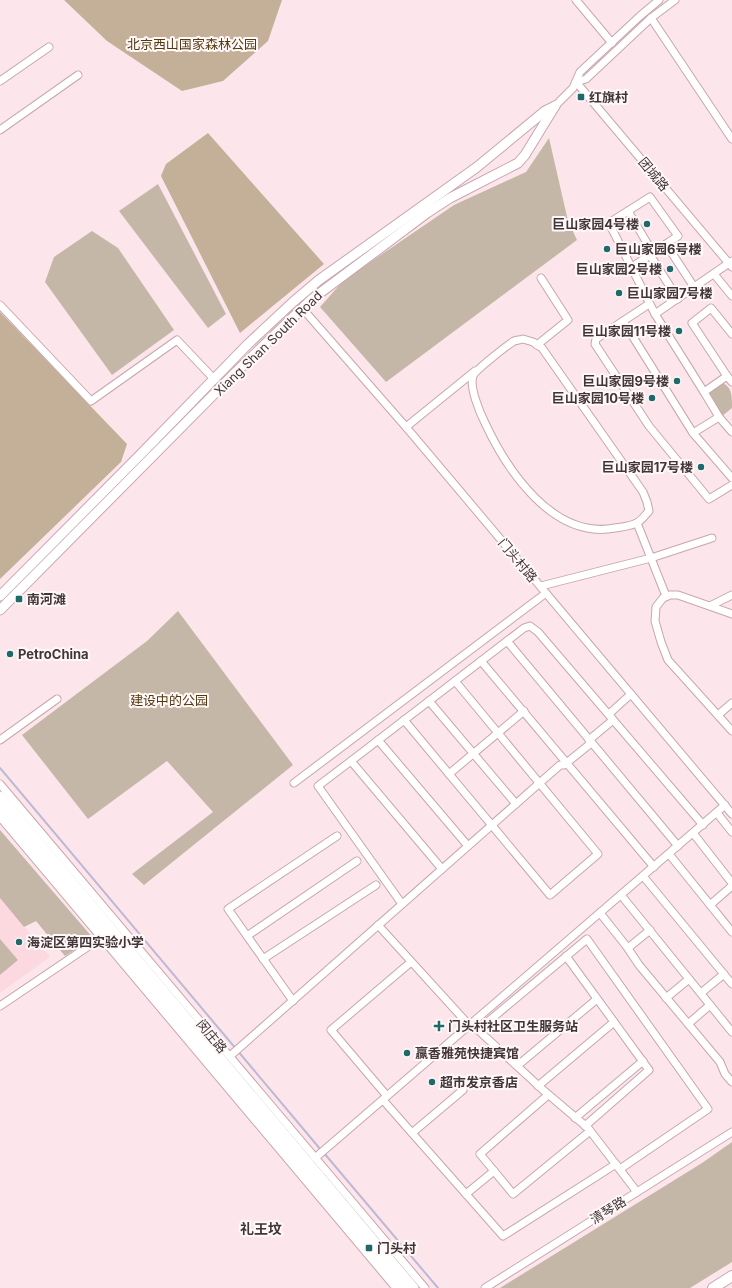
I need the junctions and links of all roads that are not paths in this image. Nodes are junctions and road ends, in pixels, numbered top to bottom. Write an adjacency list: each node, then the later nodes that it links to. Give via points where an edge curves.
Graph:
1 (576, 0): 5 (street)
2 (660, 0): 5 (street, Xiang Shan South Road)
3 (675, 0): 4 (street, Xiang Shan South Road)
4 (652, 18): 9 (street, Xiang Shan South Road, via 586,79); 12 (street)
5 (612, 43): 9 (street, Xiang Shan South Road, via 580,72)
6 (49, 47): 8 (street)
7 (78, 74): 11 (street)
8 (0, 81)
9 (576, 82): 10 (street, Xiang Shan South Road); 16 (street, 团城路)
10 (555, 106): 25 (main road, Xiang Shan South Road, via 518,163 450,198 427,213); 32 (main road, Xiang Shan South Road, via 545,110 451,187 319,280 264,329)
11 (0, 130)
12 (732, 139)
13 (628, 211): 14 (street, via 650,197 678,236); 15 (street); 17 (street, via 609,223)
14 (666, 244): 15 (street); 20 (street)
15 (651, 254): 17 (street); 22 (street)
16 (731, 263): 18 (street)
17 (632, 267): 23 (street)
18 (714, 274): 20 (street); 21 (street)
19 (541, 278): 29 (street, via 568,320)
20 (694, 287): 22 (street)
21 (732, 296)
22 (678, 299): 26 (street)
23 (649, 304): 26 (street); 27 (street)
24 (0, 305): 32 (street, via 91,401 177,340)
25 (302, 308): 36 (street, 门头村路); 50 (main road, Xiang Shan South Road, via 237,370)
26 (655, 314): 34 (street)
27 (623, 321): 38 (street); 40 (street, via 596,339 595,344 629,398 709,499)
28 (732, 334): 31 (street, via 711,308 692,323)
29 (537, 345): 30 (street, via 523,339 515,341); 41 (street, via 542,348 643,492 649,511)
30 (479, 369): 36 (street); 41 (street, via 473,376 475,398 488,431 521,484 542,505 561,518 593,529 608,529)
31 (727, 376): 33 (street); 34 (street)
32 (214, 379): 47 (main road, Xiang Shan South Road)
33 (732, 382)
34 (704, 392): 35 (street)
35 (719, 417): 37 (street); 38 (street)
36 (406, 427): 44 (street, 门头村路)
37 (732, 432)
38 (693, 433): 39 (street)
39 (732, 478)
40 (732, 485)
41 (637, 523): 43 (street)
42 (712, 538): 43 (street)
43 (651, 558): 44 (street); 48 (street)
44 (541, 586): 45 (street, 门头村路)
45 (546, 593): 55 (street, 门头村路); 72 (street)
46 (732, 595): 49 (street)
47 (0, 596)
48 (666, 596): 49 (street, via 678,595); 61 (street, via 656,607 654,621 668,660)
49 (710, 606): 51 (street)
50 (0, 610)
51 (732, 614)
52 (507, 641): 53 (street); 60 (street, via 524,628 530,626 535,629); 67 (street)
53 (482, 660): 54 (street); 59 (street)
54 (455, 681): 57 (street); 64 (street)
55 (631, 694): 60 (street); 77 (street, 门头村路)
56 (57, 699): 65 (street)
57 (429, 701): 62 (street); 68 (street)
58 (732, 703): 61 (street)
59 (524, 711): 64 (street); 70 (street)
60 (609, 714): 67 (street, via 612,720); 83 (street)
61 (718, 715): 63 (street)
62 (404, 720): 66 (street); 71 (street)
63 (732, 731)
64 (498, 733): 68 (street); 73 (street)
65 (0, 740)
66 (378, 740): 69 (street); 87 (street)
67 (589, 740): 70 (street, via 590,744); 88 (street)
68 (474, 754): 71 (street); 76 (street)
69 (351, 761): 92 (street); 98 (street, via 318,786)
70 (567, 763): 73 (street, via 560,765); 91 (street)
71 (449, 774): 82 (street)
72 (294, 783)
73 (539, 783): 76 (street); 82 (street, via 598,854 550,895)
74 (0, 784): 124 (street, 闵庄路)
75 (0, 796): 144 (main road, 闵庄路)
76 (516, 804): 82 (street)
77 (725, 805): 79 (street); 80 (street, 门头村路)
78 (0, 807): 104 (main road, 闵庄路)
79 (717, 813): 83 (street); 84 (street)
80 (732, 814)
81 (0, 817): 104 (street, 闵庄路)
82 (492, 825): 87 (street)
83 (703, 825): 85 (street)
84 (732, 832)
85 (693, 833): 88 (street); 94 (street)
86 (337, 836): 105 (street, via 228,909)
87 (468, 846): 92 (street)
88 (678, 846): 89 (street)
89 (669, 854): 91 (street); 99 (street)
90 (357, 861): 105 (street)
91 (654, 867): 93 (street)
92 (442, 869): 98 (street)
93 (643, 876): 97 (street); 110 (street)
94 (732, 883)
95 (376, 885): 108 (street)
96 (732, 886): 99 (street)
97 (621, 894): 100 (street); 102 (street)
98 (402, 904): 101 (street)
99 (710, 904): 103 (street)
100 (600, 913): 106 (street); 121 (street)
101 (378, 925): 109 (street); 116 (street)
102 (650, 930): 106 (street); 111 (street)
103 (732, 932)
104 (104, 936): 118 (street); 142 (street, 闵庄路); 143 (main road, 闵庄路)
105 (247, 936): 108 (street)
106 (628, 948): 115 (street)
107 (566, 956): 114 (street); 122 (street); 137 (street, via 587,939 708,1109)
108 (263, 959): 116 (street)
109 (411, 962): 121 (street); 131 (street, via 331,1030)
110 (724, 974): 112 (street); 113 (street)
111 (689, 979): 113 (street); 115 (street)
112 (732, 984)
113 (701, 993): 117 (street)
114 (597, 998): 119 (street); 126 (street)
115 (666, 998): 120 (street)
116 (293, 1001): 124 (street)
117 (710, 1005): 120 (street); 123 (street)
118 (0, 1006)
119 (614, 1022): 125 (street); 128 (street)
120 (688, 1024): 127 (street, via 720,1062)
121 (469, 1025): 122 (street); 131 (street)
122 (478, 1030): 126 (street)
123 (732, 1032)
124 (230, 1056): 136 (street, 闵庄路)
125 (643, 1061): 132 (street); 133 (street, via 649,1070)
126 (517, 1066): 128 (street)
127 (732, 1082)
128 (538, 1086): 130 (street)
129 (463, 1090): 135 (street)
130 (548, 1095): 132 (street); 138 (street, via 480,1154)
131 (385, 1098): 135 (street); 136 (street)
132 (575, 1118): 133 (street)
133 (588, 1129): 137 (street); 138 (street, via 513,1194)
134 (732, 1132): 139 (street, 清琴路)
135 (412, 1133): 140 (street)
136 (315, 1158): 145 (street, 闵庄路)
137 (618, 1166): 139 (street); 140 (street, via 503,1236)
138 (494, 1171): 140 (street)
139 (637, 1192): 146 (street, 清琴路)
140 (466, 1194)
141 (732, 1276): 147 (highway)
142 (396, 1288)
143 (405, 1288)
144 (414, 1288)
145 (425, 1288)
146 (485, 1288)
147 (713, 1288)

